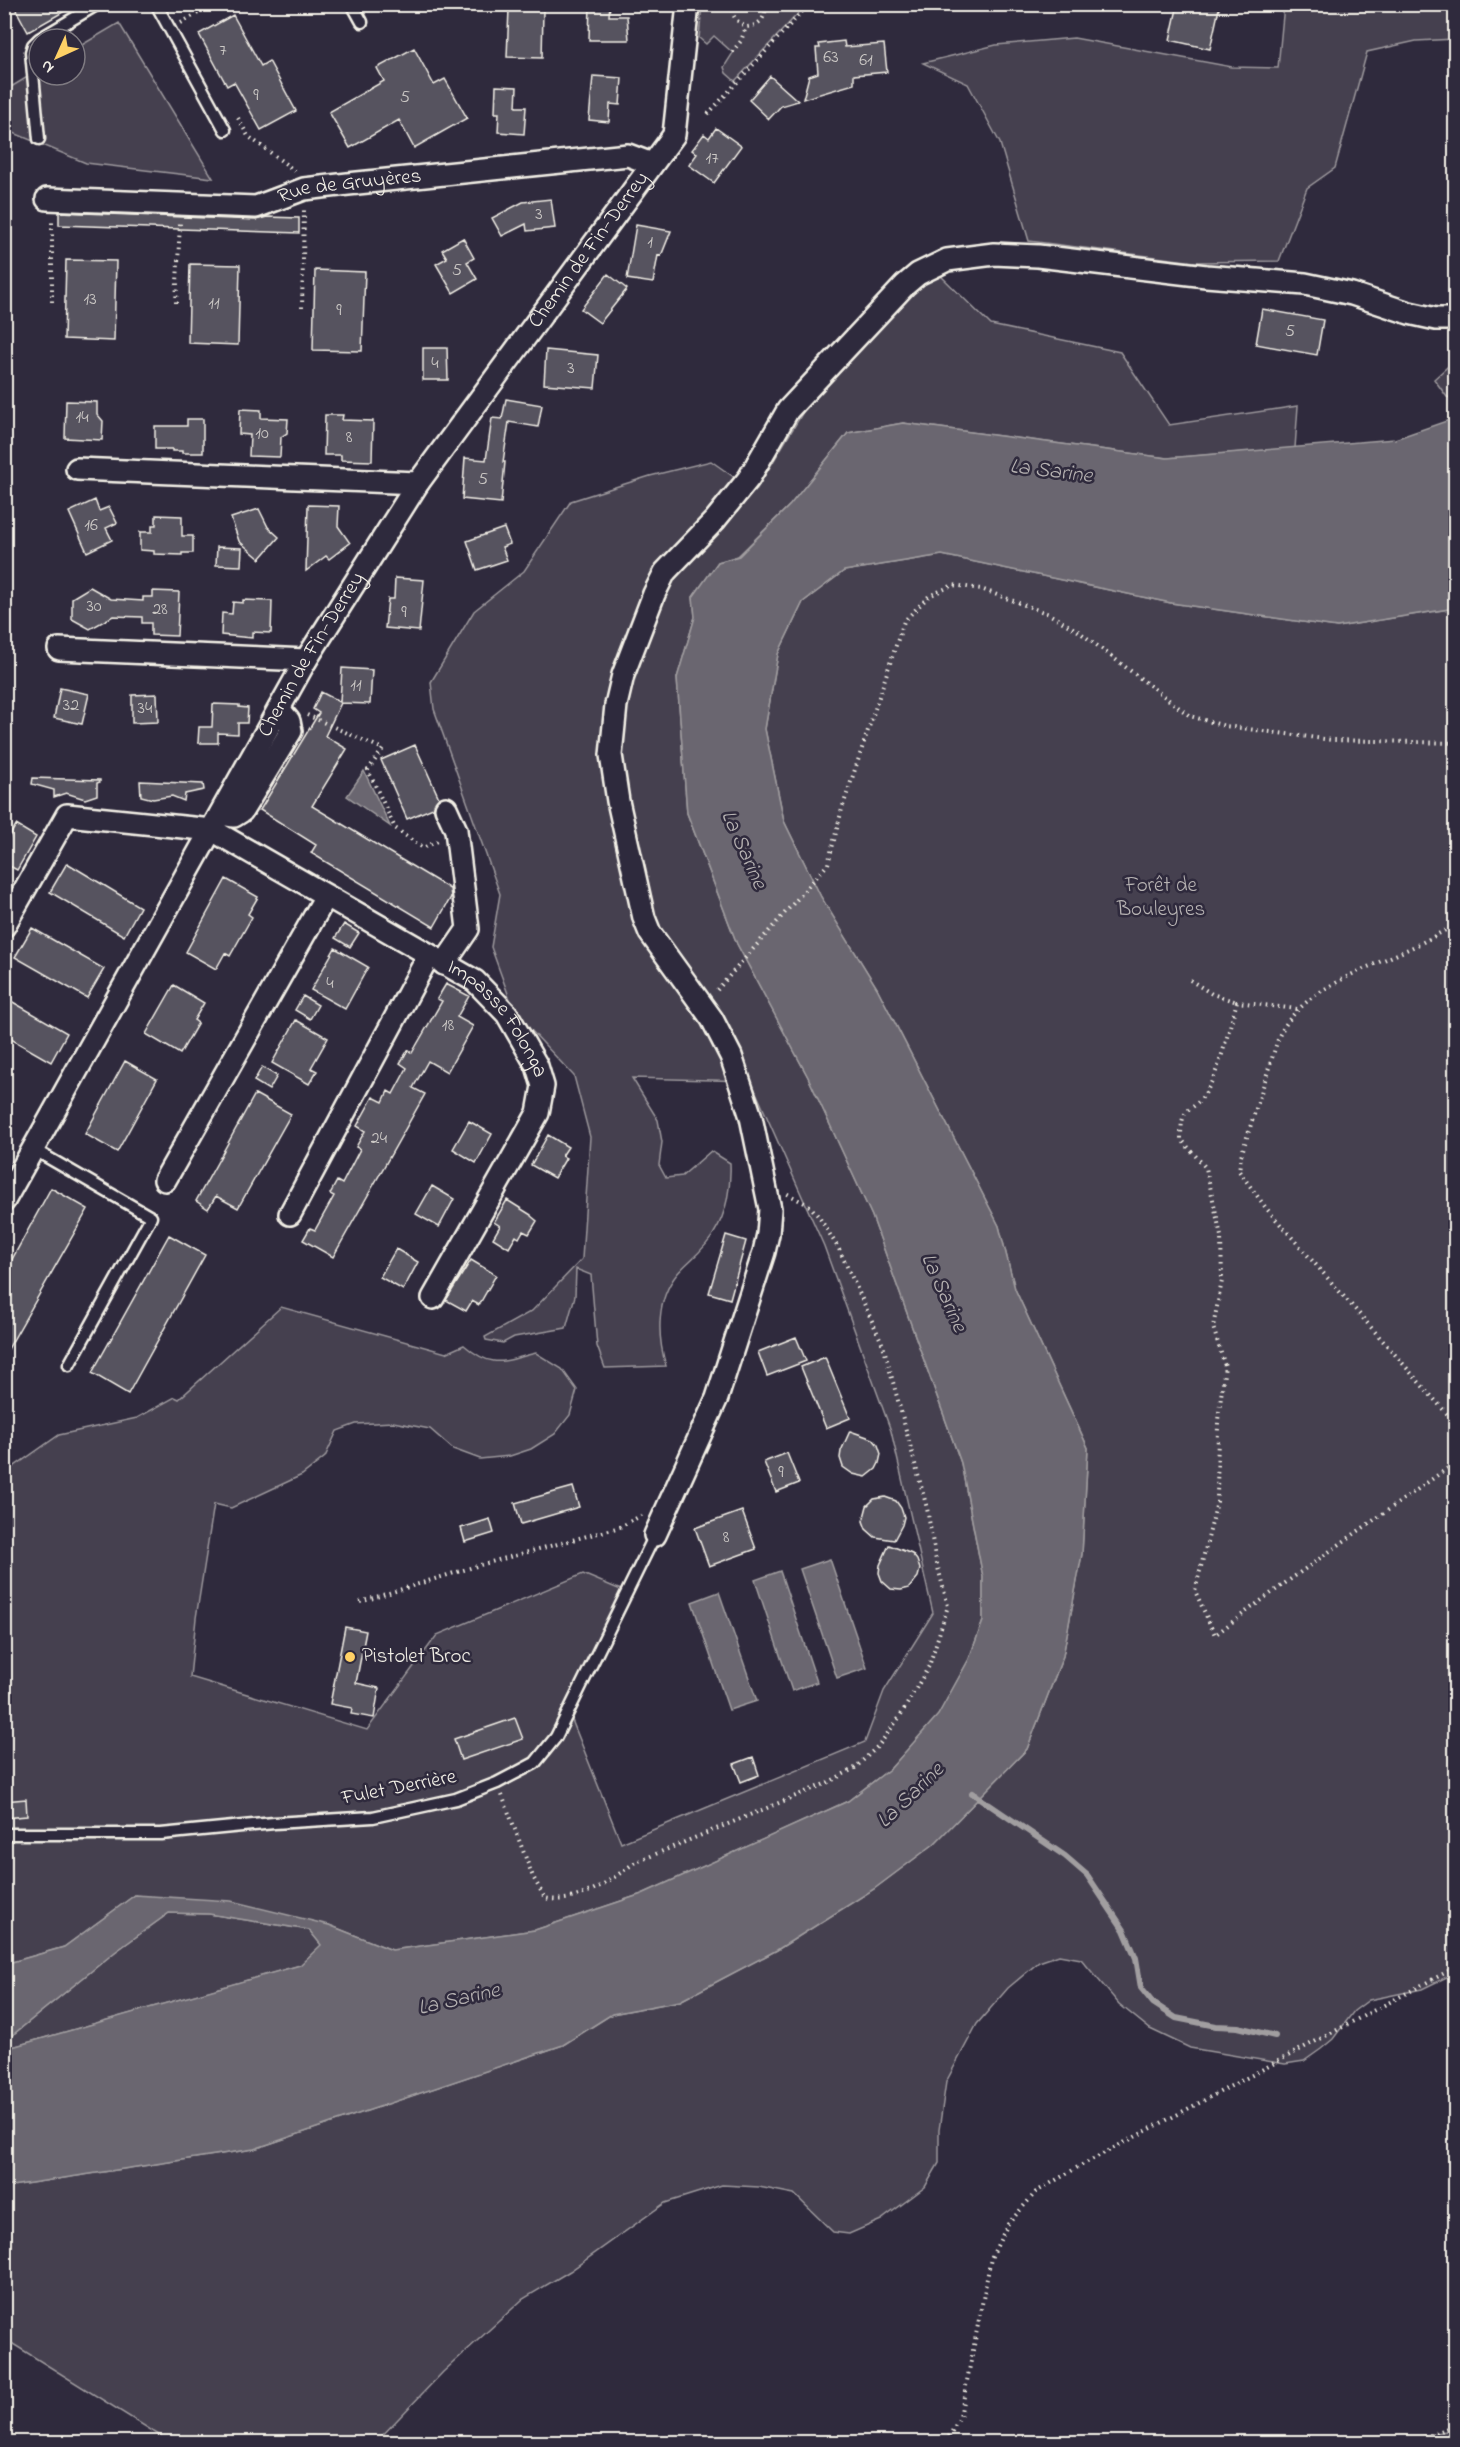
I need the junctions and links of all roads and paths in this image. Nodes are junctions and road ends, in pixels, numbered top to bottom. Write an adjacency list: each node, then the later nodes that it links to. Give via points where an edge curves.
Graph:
1 (98, 4): 12 (lane)
2 (156, 4): 14 (lane)
3 (214, 4): 14 (path)
4 (352, 4): 11 (lane)
5 (688, 4): 21 (street, Chemin de Fin-Derrey, via 674,135)
6 (733, 4): 13 (path, via 735,19)
7 (765, 4): 10 (path)
8 (782, 4): 10 (path)
9 (809, 4): 17 (path)
10 (766, 10): 13 (path, via 756,25)
11 (362, 22)
12 (59, 27)
13 (746, 27): 15 (path)
14 (170, 30): 18 (lane)
15 (732, 52)
16 (34, 87): 20 (lane)
17 (708, 114)
18 (219, 119): 19 (lane); 22 (path, via 234,111 248,136)
19 (225, 130)
20 (39, 139)
21 (652, 164): 22 (street, Rue de Gruyères, via 628,155); 30 (street, Chemin de Fin-Derrey)
22 (300, 181): 24 (street, Rue de Gruyères, via 256,207); 27 (path)
23 (50, 200): 24 (street, Rue de Gruyères); 25 (path)
24 (181, 204): 26 (path)
25 (52, 302)
26 (176, 303)
27 (302, 308)
28 (1455, 320): 48 (street, via 1409,313 1305,284 1038,256 966,256 932,266 904,285 788,410 749,478 658,584 623,675 611,755 644,918 659,948 712,1019 731,1056 751,1117)
29 (77, 469): 30 (street)
30 (418, 483): 32 (street, Chemin de Fin-Derrey)
31 (59, 649): 32 (street)
32 (306, 660): 36 (street, Chemin de Fin-Derrey)
33 (300, 712): 37 (path, via 383,749 369,770 395,828 423,848)
34 (1455, 743): 42 (path, via 1332,740 1225,726 1190,716 1078,631 1049,614 981,589 952,585 929,596 904,621 842,809 828,864)
35 (446, 807): 37 (street)
36 (217, 822): 38 (street, Impasse Folonga); 40 (street, via 67,815); 46 (street, Chemin de Fin-Derrey)
37 (456, 832): 41 (street, via 468,929)
38 (326, 896): 41 (street, Impasse Folonga); 47 (street)
39 (1455, 924): 45 (path, via 1346,978)
40 (4, 926)
41 (437, 959): 50 (street); 51 (street, Impasse Folonga, via 475,981 507,1014 537,1066 543,1086 538,1113)
42 (733, 969)
43 (1190, 980): 44 (path, via 1212,994)
44 (1237, 1002): 45 (path); 54 (path, via 1206,1092 1184,1112 1181,1126 1181,1139 1206,1168 1221,1236 1222,1281 1213,1327 1225,1365 1218,1420 1217,1502 1195,1592 1215,1635)
45 (1297, 1009): 53 (path, via 1279,1036 1239,1171 1266,1208)
46 (33, 1149): 49 (street, Chemin de Fin-Derrey); 52 (lane, via 151,1217)
47 (165, 1180)
48 (768, 1190): 55 (street, via 768,1234 741,1327 717,1398); 58 (path, via 790,1194 810,1206 819,1217 844,1258 883,1344 927,1508 948,1606 929,1666 900,1718 855,1768 634,1863 611,1880 576,1896 556,1901 544,1898 532,1878)
49 (4, 1201)
50 (290, 1214)
51 (433, 1298)
52 (69, 1365)
53 (1455, 1424)
54 (1455, 1462)
55 (672, 1499): 56 (street); 57 (path, via 620,1527)
56 (655, 1534): 58 (lane, Fulet Derrière, via 556,1737 535,1763)
57 (360, 1602)
58 (497, 1783): 59 (lane, Fulet Derrière, via 456,1799 373,1817 161,1834)
59 (4, 1834)
60 (1455, 1967): 62 (path, via 1036,2192 1008,2223 992,2258 960,2417)
61 (1455, 2425): 63 (path)
62 (946, 2442)
63 (1413, 2442)

